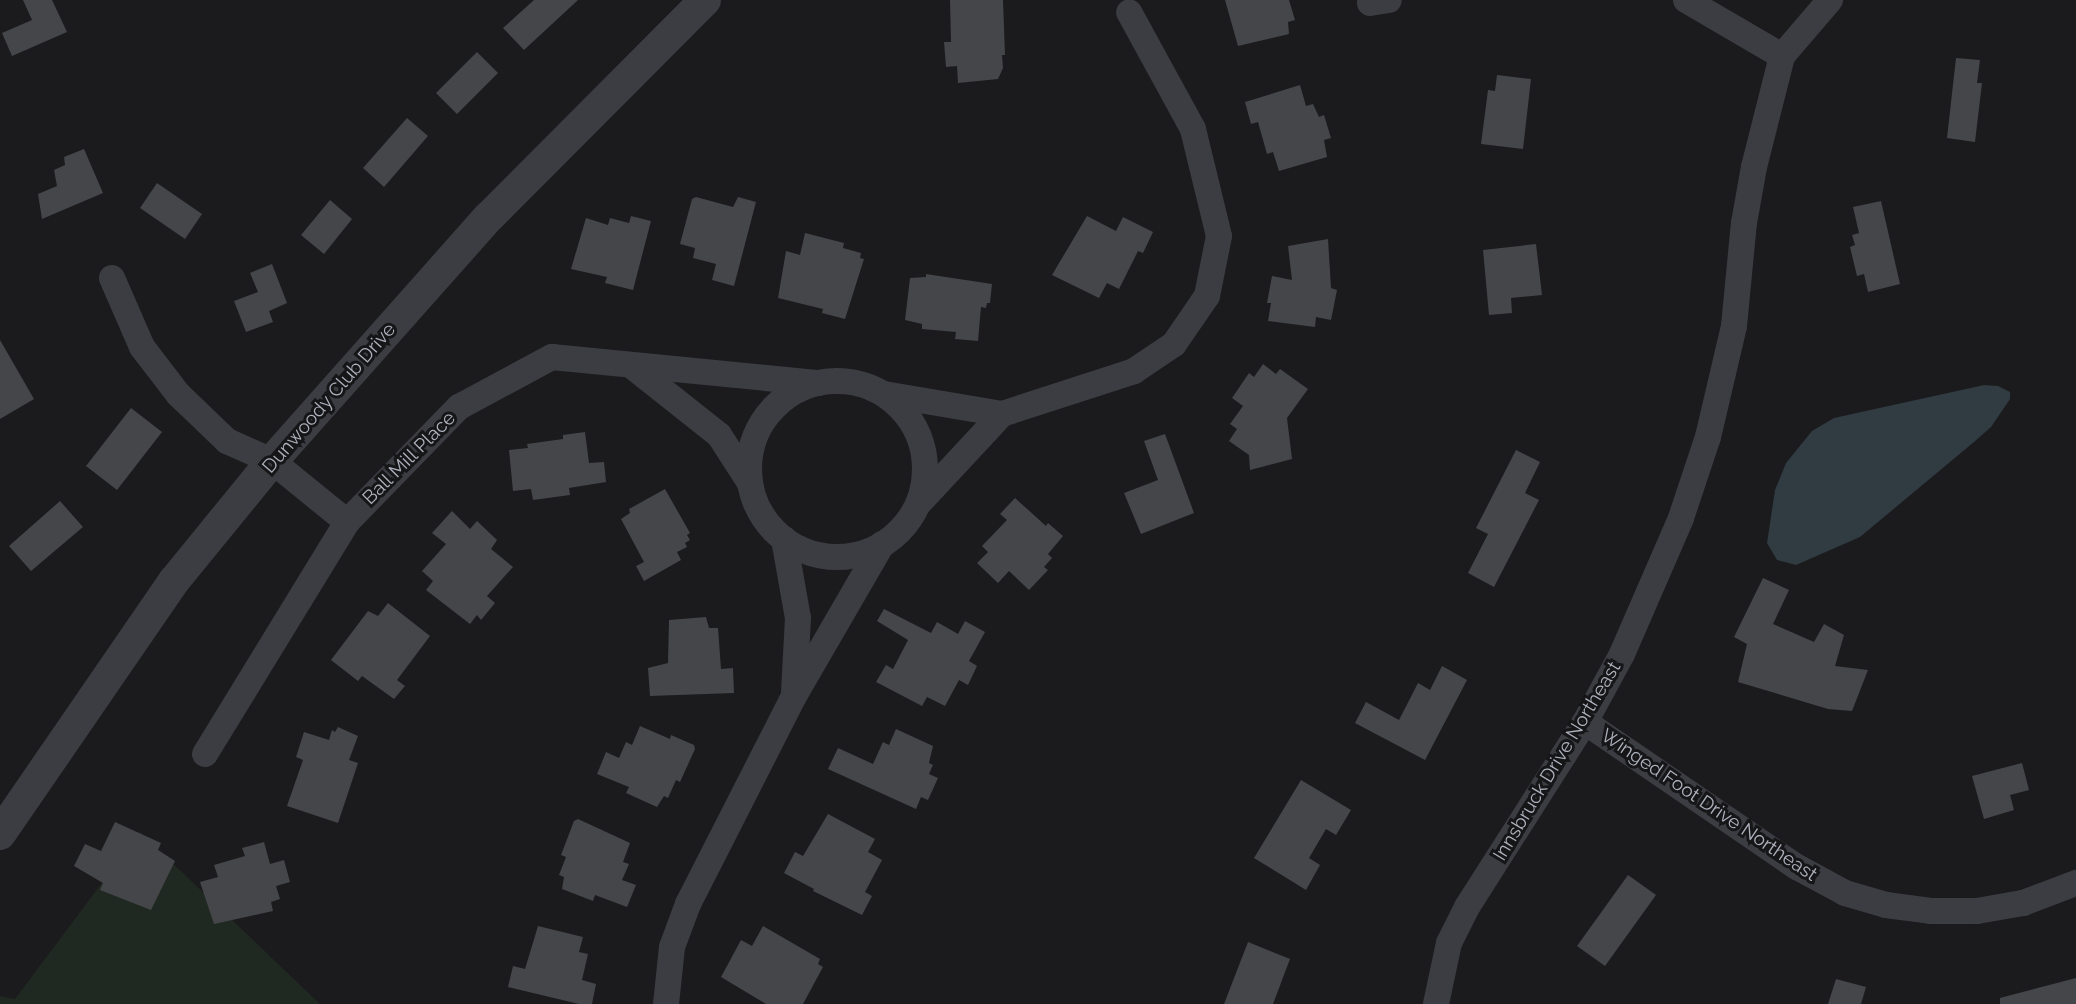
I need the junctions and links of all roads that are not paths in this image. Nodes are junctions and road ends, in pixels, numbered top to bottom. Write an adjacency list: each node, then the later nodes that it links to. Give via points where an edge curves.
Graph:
1 (705, 0): 11 (street, Dunwoody Club Drive, via 489,217)
2 (1686, 0): 5 (street)
3 (1830, 0): 5 (street, Innsbruck Drive Northeast)
4 (1129, 12): 10 (street, via 1193,129 1219,236 1207,296 1174,344 1134,371)
5 (1782, 56): 18 (street, Innsbruck Drive Northeast, via 1754,167 1734,326 1708,437 1653,587)
6 (112, 278): 11 (street, Ball Mill Place, via 142,347 178,394 227,441)
7 (632, 366): 8 (street, Ball Mill Place); 12 (street, via 719,435); 14 (street, Ball Mill Place, via 552,357 459,407)
8 (819, 383): 9 (street, via 853,382); 12 (street, via 788,396 764,419 751,450)
9 (884, 394): 10 (street); 13 (street, via 909,418 920,441 925,468)
10 (1002, 414): 13 (street)
11 (272, 461): 14 (street, Ball Mill Place); 20 (street, Dunwoody Club Drive, via 174,581)
12 (750, 483): 15 (street, via 762,514)
13 (920, 502): 16 (street)
14 (347, 522): 19 (street, Ball Mill Place)
15 (784, 539): 16 (street, via 813,554 830,556 848,556); 17 (street, via 798,618)
16 (882, 544): 17 (street)
17 (793, 696): 22 (street, via 688,904 672,947)
18 (1585, 722): 21 (street, Winged Foot Drive Northeast, via 1797,867 1845,892 1909,908 1977,911 2022,903); 23 (street, Innsbruck Drive Northeast, via 1467,907 1449,943)
19 (205, 754)
20 (0, 834)
21 (2076, 883)
22 (666, 1004)
23 (1436, 1004)

